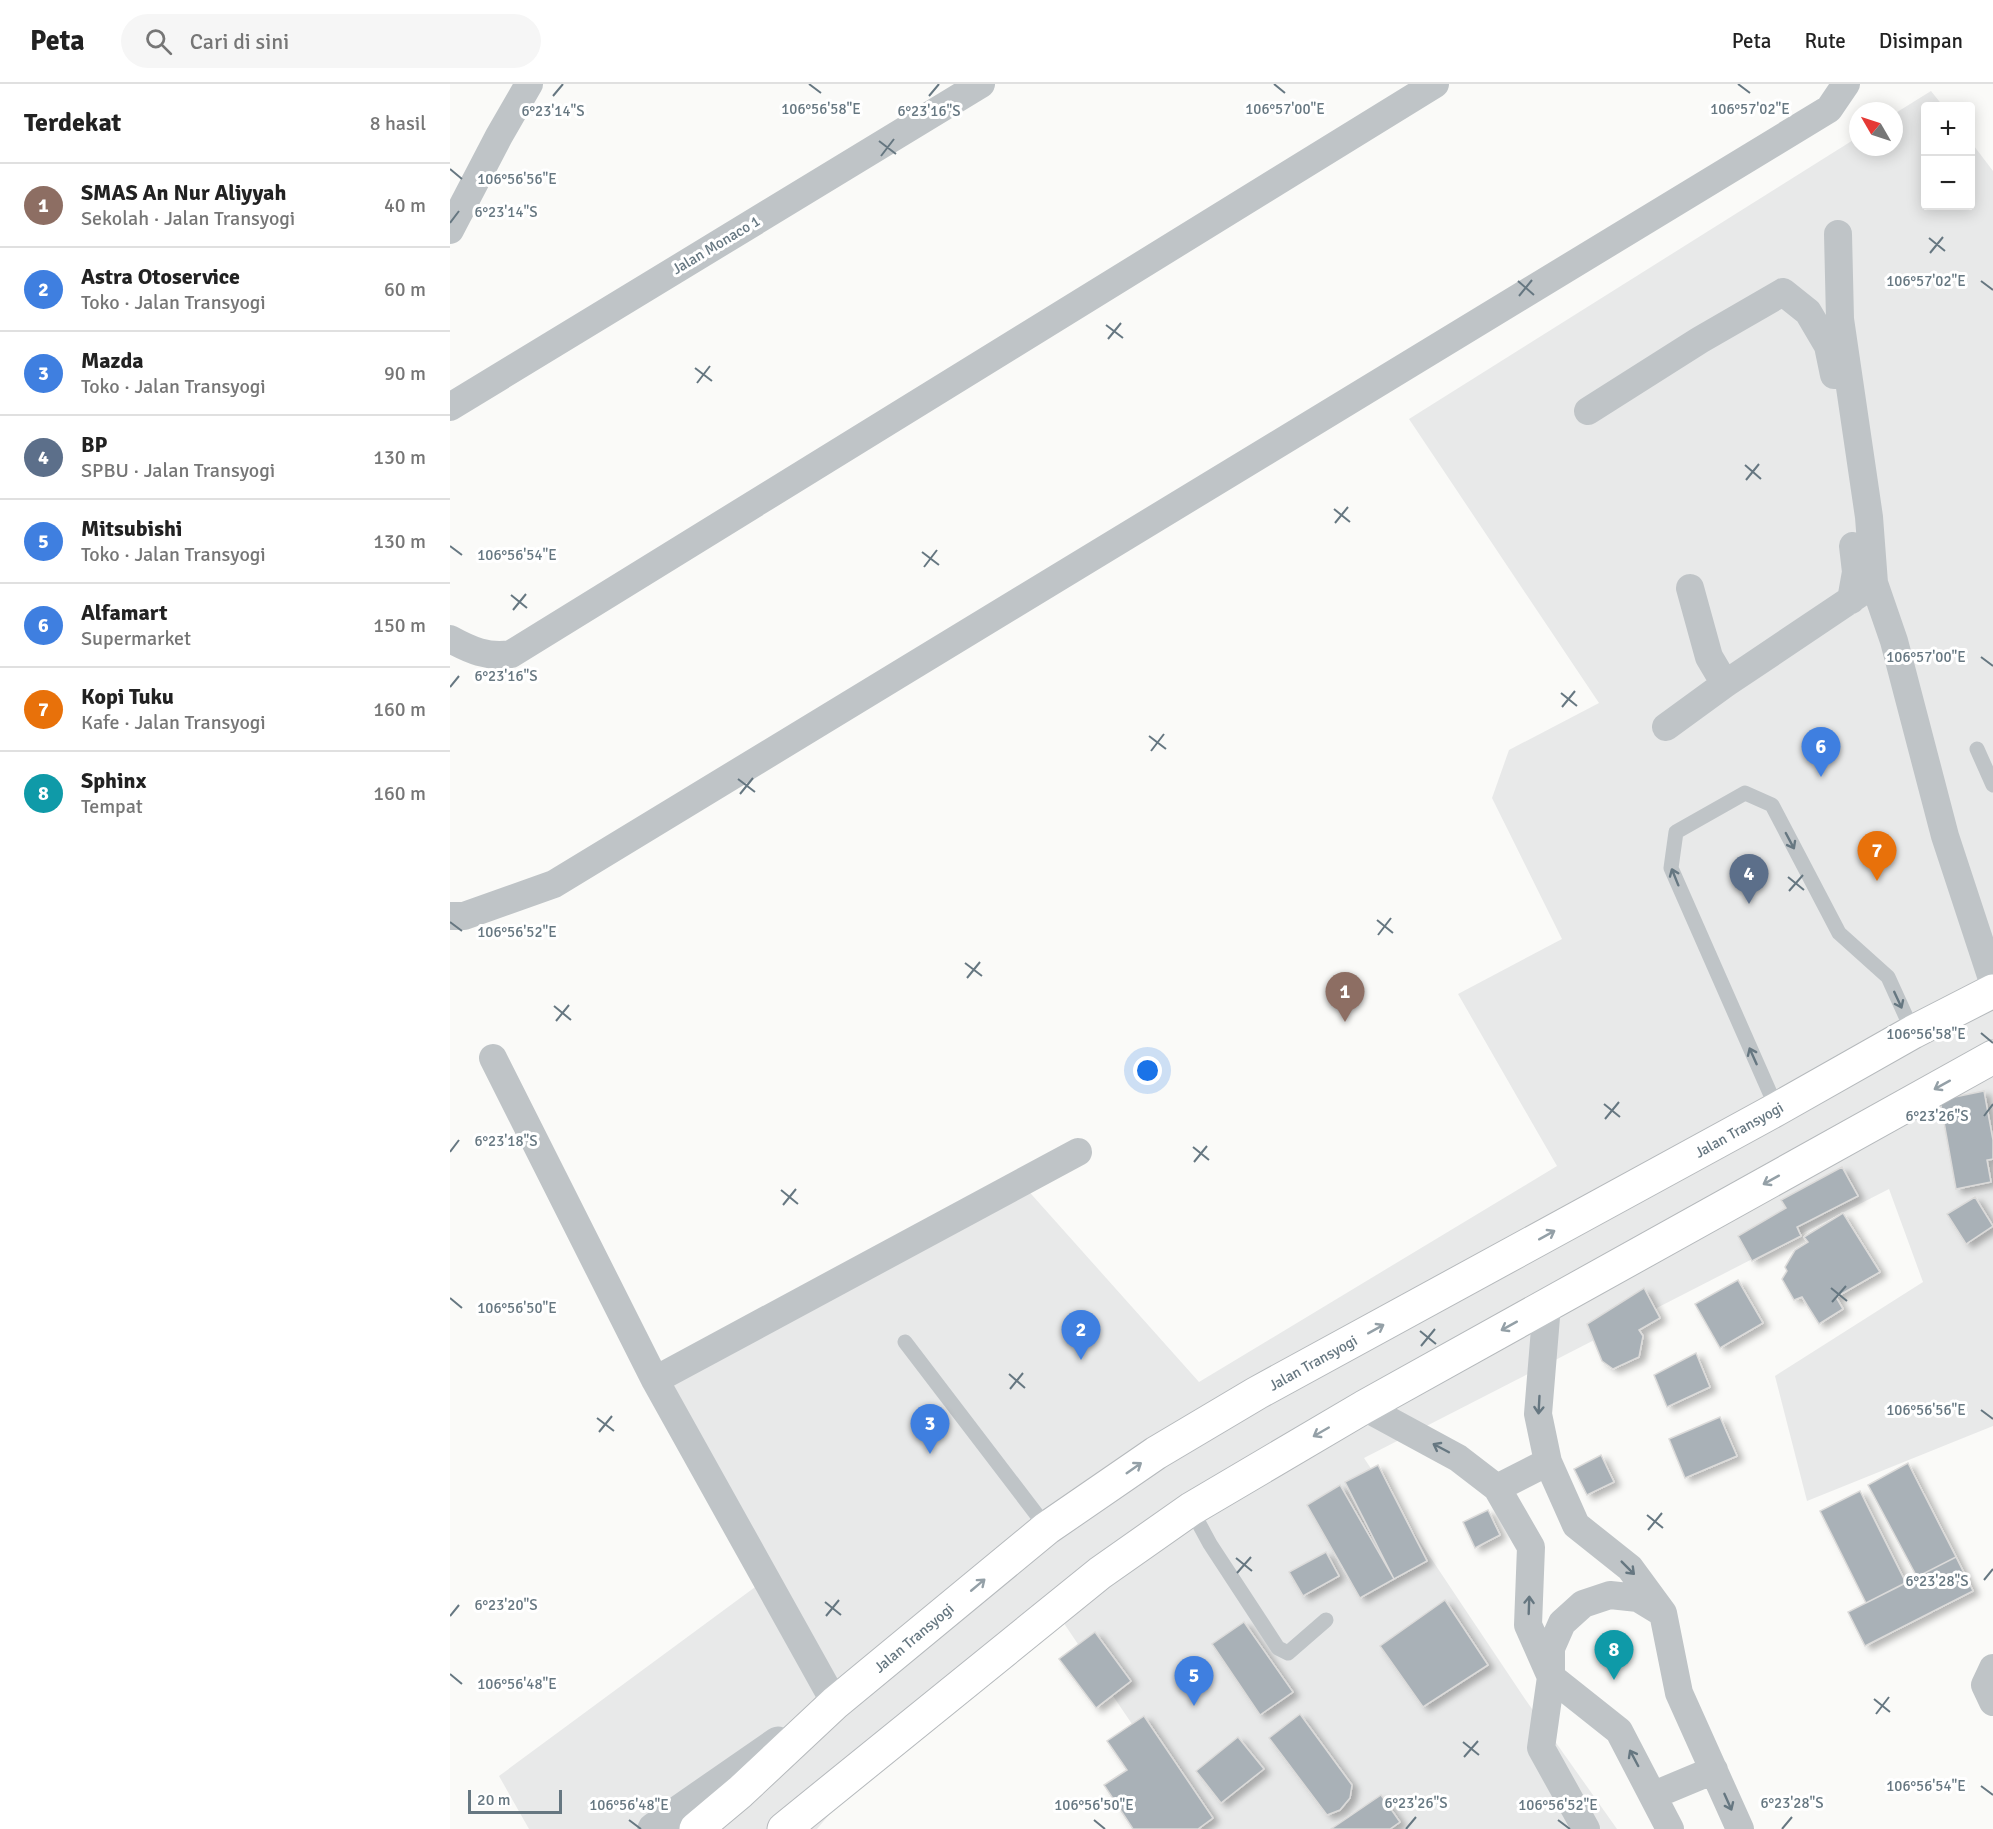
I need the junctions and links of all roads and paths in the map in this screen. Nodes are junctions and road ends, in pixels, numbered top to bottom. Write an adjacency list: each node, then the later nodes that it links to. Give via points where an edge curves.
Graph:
1 (529, 84): 5 (street)
2 (981, 84): 7 (street, Jalan Monaco 1)
3 (1435, 84): 12 (street, via 519,650 493,656)
4 (1846, 84): 17 (street, via 1829,110 555,884 464,916)
5 (450, 230)
6 (1838, 234): 9 (street, via 1840,319 1869,517)
7 (450, 407)
8 (1588, 411): 11 (street, via 1783,292 1808,312 1828,346 1841,413 1856,572)
9 (1874, 583): 11 (street); 18 (street, via 1894,641 1945,836)
10 (1690, 588): 13 (street, via 1709,657)
11 (1851, 600): 13 (street)
12 (450, 639)
13 (1725, 684): 14 (street)
14 (1666, 727)
15 (1977, 749): 16 (lane)
16 (1993, 784)
17 (450, 916)
18 (1993, 982)
19 (1993, 991): 20 (highway, Jalan Transyogi)
20 (1913, 1032): 23 (highway, Jalan Transyogi); 23 (lane, one-way to 20, via 1671,868 1676,832 1745,793 1772,806 1839,933 1888,976)
21 (493, 1058): 27 (street)
22 (1993, 1060): 25 (highway, one-way to 25)
23 (1777, 1109): 32 (highway, Jalan Transyogi, one-way to 23, via 1156,1453 1247,1399)
24 (1078, 1152): 27 (street)
25 (1547, 1305): 28 (highway, one-way to 28); 29 (street, one-way to 29, via 1538,1414)
26 (905, 1342): 32 (lane)
27 (655, 1380): 38 (street)
28 (1364, 1407): 30 (street, one-way to 28, via 1458,1458); 31 (highway, one-way to 31)
29 (1548, 1462): 30 (street); 33 (street, one-way to 33, via 1576,1525 1630,1568)
30 (1497, 1488): 36 (street, one-way to 30, via 1528,1625 1531,1546)
31 (1191, 1509): 34 (lane, via 1278,1648 1288,1653); 43 (highway, via 1100,1573)
32 (1047, 1528): 38 (highway, Jalan Transyogi, one-way to 32)
33 (1663, 1613): 36 (street, via 1638,1598 1611,1595 1583,1604 1563,1623 1551,1648); 39 (street, via 1679,1693)
34 (1326, 1620)
35 (1993, 1668): 37 (street, via 1985,1685)
36 (1551, 1677): 40 (street, one-way to 36, via 1619,1731); 44 (street, via 1541,1748)
37 (1993, 1702)
38 (835, 1703): 41 (street); 42 (highway, Jalan Transyogi)
39 (1714, 1770): 40 (street); 46 (street, one-way to 46)
40 (1654, 1795): 45 (street)
41 (654, 1829)
42 (696, 1829)
43 (784, 1829)
44 (1586, 1829)
45 (1670, 1829)
46 (1740, 1829)

